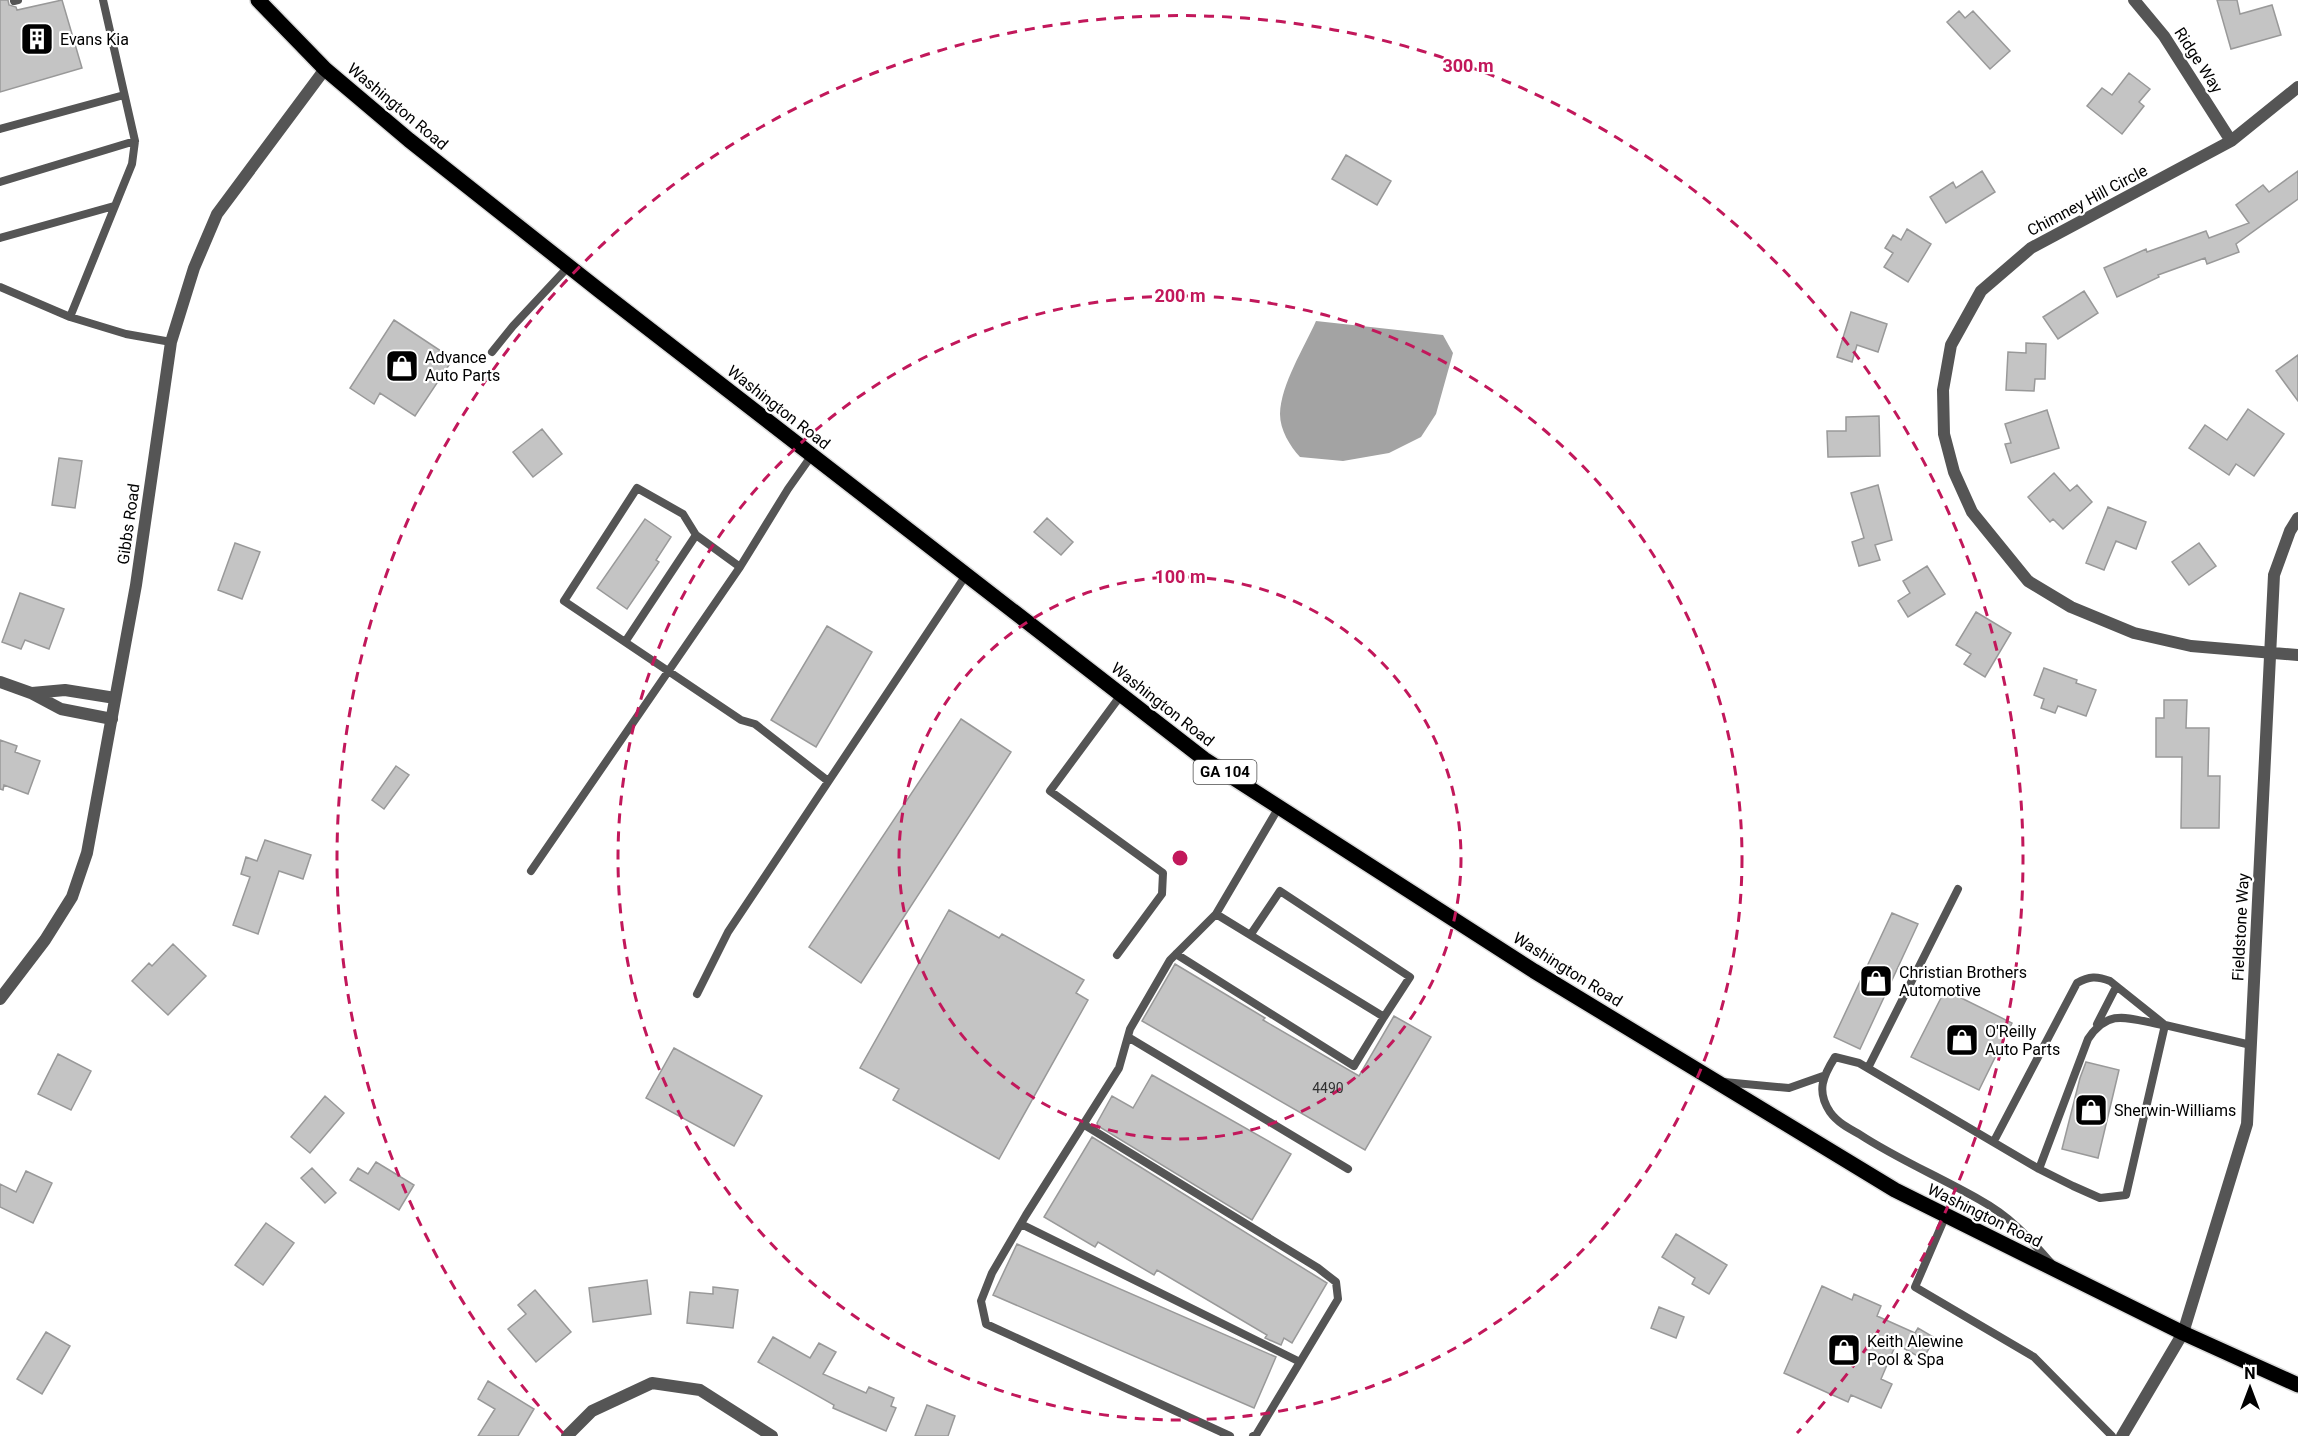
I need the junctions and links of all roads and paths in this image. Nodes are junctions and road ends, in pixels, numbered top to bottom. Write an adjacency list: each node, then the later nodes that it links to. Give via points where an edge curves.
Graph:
1 (103, 0): 6 (lane)
2 (258, 0): 4 (main road, Washington Road / GA 104)
3 (2134, 0): 9 (street, Ridge Way, via 2164,36)
4 (325, 69): 13 (main road, Washington Road / GA 104); 16 (street, Gibbs Road, via 217,214 194,268)
5 (2298, 87): 9 (street, Chimney Hill Circle)
6 (124, 94): 7 (lane); 8 (lane)
7 (0, 129)
8 (135, 141): 10 (lane); 11 (lane, via 132,164)
9 (2231, 141): 24 (street, Chimney Hill Circle, via 2031,248 1981,291 1951,345 1943,390 1944,434 1954,472 1972,512 2028,581 2071,607 2134,633 2191,646)
10 (0, 182)
11 (114, 206): 12 (lane); 15 (lane)
12 (0, 238)
13 (569, 267): 17 (lane); 18 (main road, Washington Road / GA 104)
14 (0, 287): 15 (lane)
15 (70, 317): 16 (lane, via 126,334)
16 (171, 342): 30 (street, Gibbs Road, via 136,585)
17 (492, 352)
18 (812, 455): 21 (lane); 22 (main road, Washington Road / GA 104)
19 (2298, 518): 24 (street, Fieldstone Way, via 2274,575)
20 (696, 535): 21 (lane); 23 (lane); 23 (lane, via 683,514 637,488 564,601)
21 (741, 567): 26 (lane)
22 (966, 575): 29 (main road, Washington Road / GA 104); 32 (lane)
23 (625, 642): 26 (lane)
24 (2270, 653): 25 (street, Chimney Hill Circle); 47 (street, Fieldstone Way)
25 (2298, 655)
26 (670, 672): 32 (lane, via 741,720 755,724); 34 (lane)
27 (0, 682): 28 (street)
28 (31, 693): 30 (street, via 65,690); 31 (street, via 61,709)
29 (1121, 695): 33 (main road, Washington Road / GA 104, via 1204,759); 39 (lane, via 1050,791 1163,873 1162,894)
30 (115, 698): 31 (street, Gibbs Road)
31 (112, 719): 42 (street, Gibbs Road, via 87,853 72,897)
32 (828, 782): 41 (lane, via 728,932)
33 (1279, 807): 36 (lane); 50 (main road, Washington Road / GA 104)
34 (531, 871)
35 (1958, 889): 48 (lane)
36 (1216, 914): 37 (lane); 38 (lane)
37 (1251, 934): 43 (lane); 43 (lane, via 1280,891 1410,977)
38 (1176, 954): 43 (lane, via 1354,1066); 46 (lane)
39 (1117, 955)
40 (2116, 987): 44 (lane); 45 (lane); 52 (lane, via 2101,978 2088,977 2077,983)
41 (698, 994)
42 (0, 999)
43 (1384, 1017)
44 (2097, 1024): 45 (lane, via 2116,1016); 54 (lane)
45 (2165, 1025): 47 (lane); 54 (lane, via 2126,1196 2100,1198)
46 (1128, 1037): 51 (lane, via 1119,1068); 53 (lane)
47 (2251, 1045): 58 (street, Fieldstone Way, via 2247,1124)
48 (1868, 1068): 49 (lane, via 1835,1058); 52 (lane)
49 (1823, 1076): 50 (lane, via 1789,1088); 57 (lane, via 1825,1099 1837,1121 1982,1201 2022,1229)
50 (1716, 1082): 55 (main road, Washington Road / GA 104, via 1895,1191)
51 (1083, 1124): 56 (lane); 59 (lane, via 1336,1282 1338,1299)
52 (1994, 1141): 54 (lane)
53 (1348, 1169)
54 (2039, 1169)
55 (1946, 1215): 57 (main road, Washington Road / GA 104); 65 (lane, via 1915,1287 2034,1357)
56 (1021, 1224): 59 (lane); 63 (lane, via 992,1273 981,1301 986,1324)
57 (2056, 1270): 58 (main road, Washington Road / GA 104)
58 (2183, 1333): 60 (main road, Washington Road / GA 104); 66 (street, Fieldstone Way)
59 (1300, 1362): 64 (lane)
60 (2298, 1385)
61 (567, 1436): 62 (street, via 592,1411 652,1383 700,1390)
62 (772, 1436)
63 (1230, 1436)
64 (1253, 1436)
65 (2112, 1436)
66 (2122, 1436)

